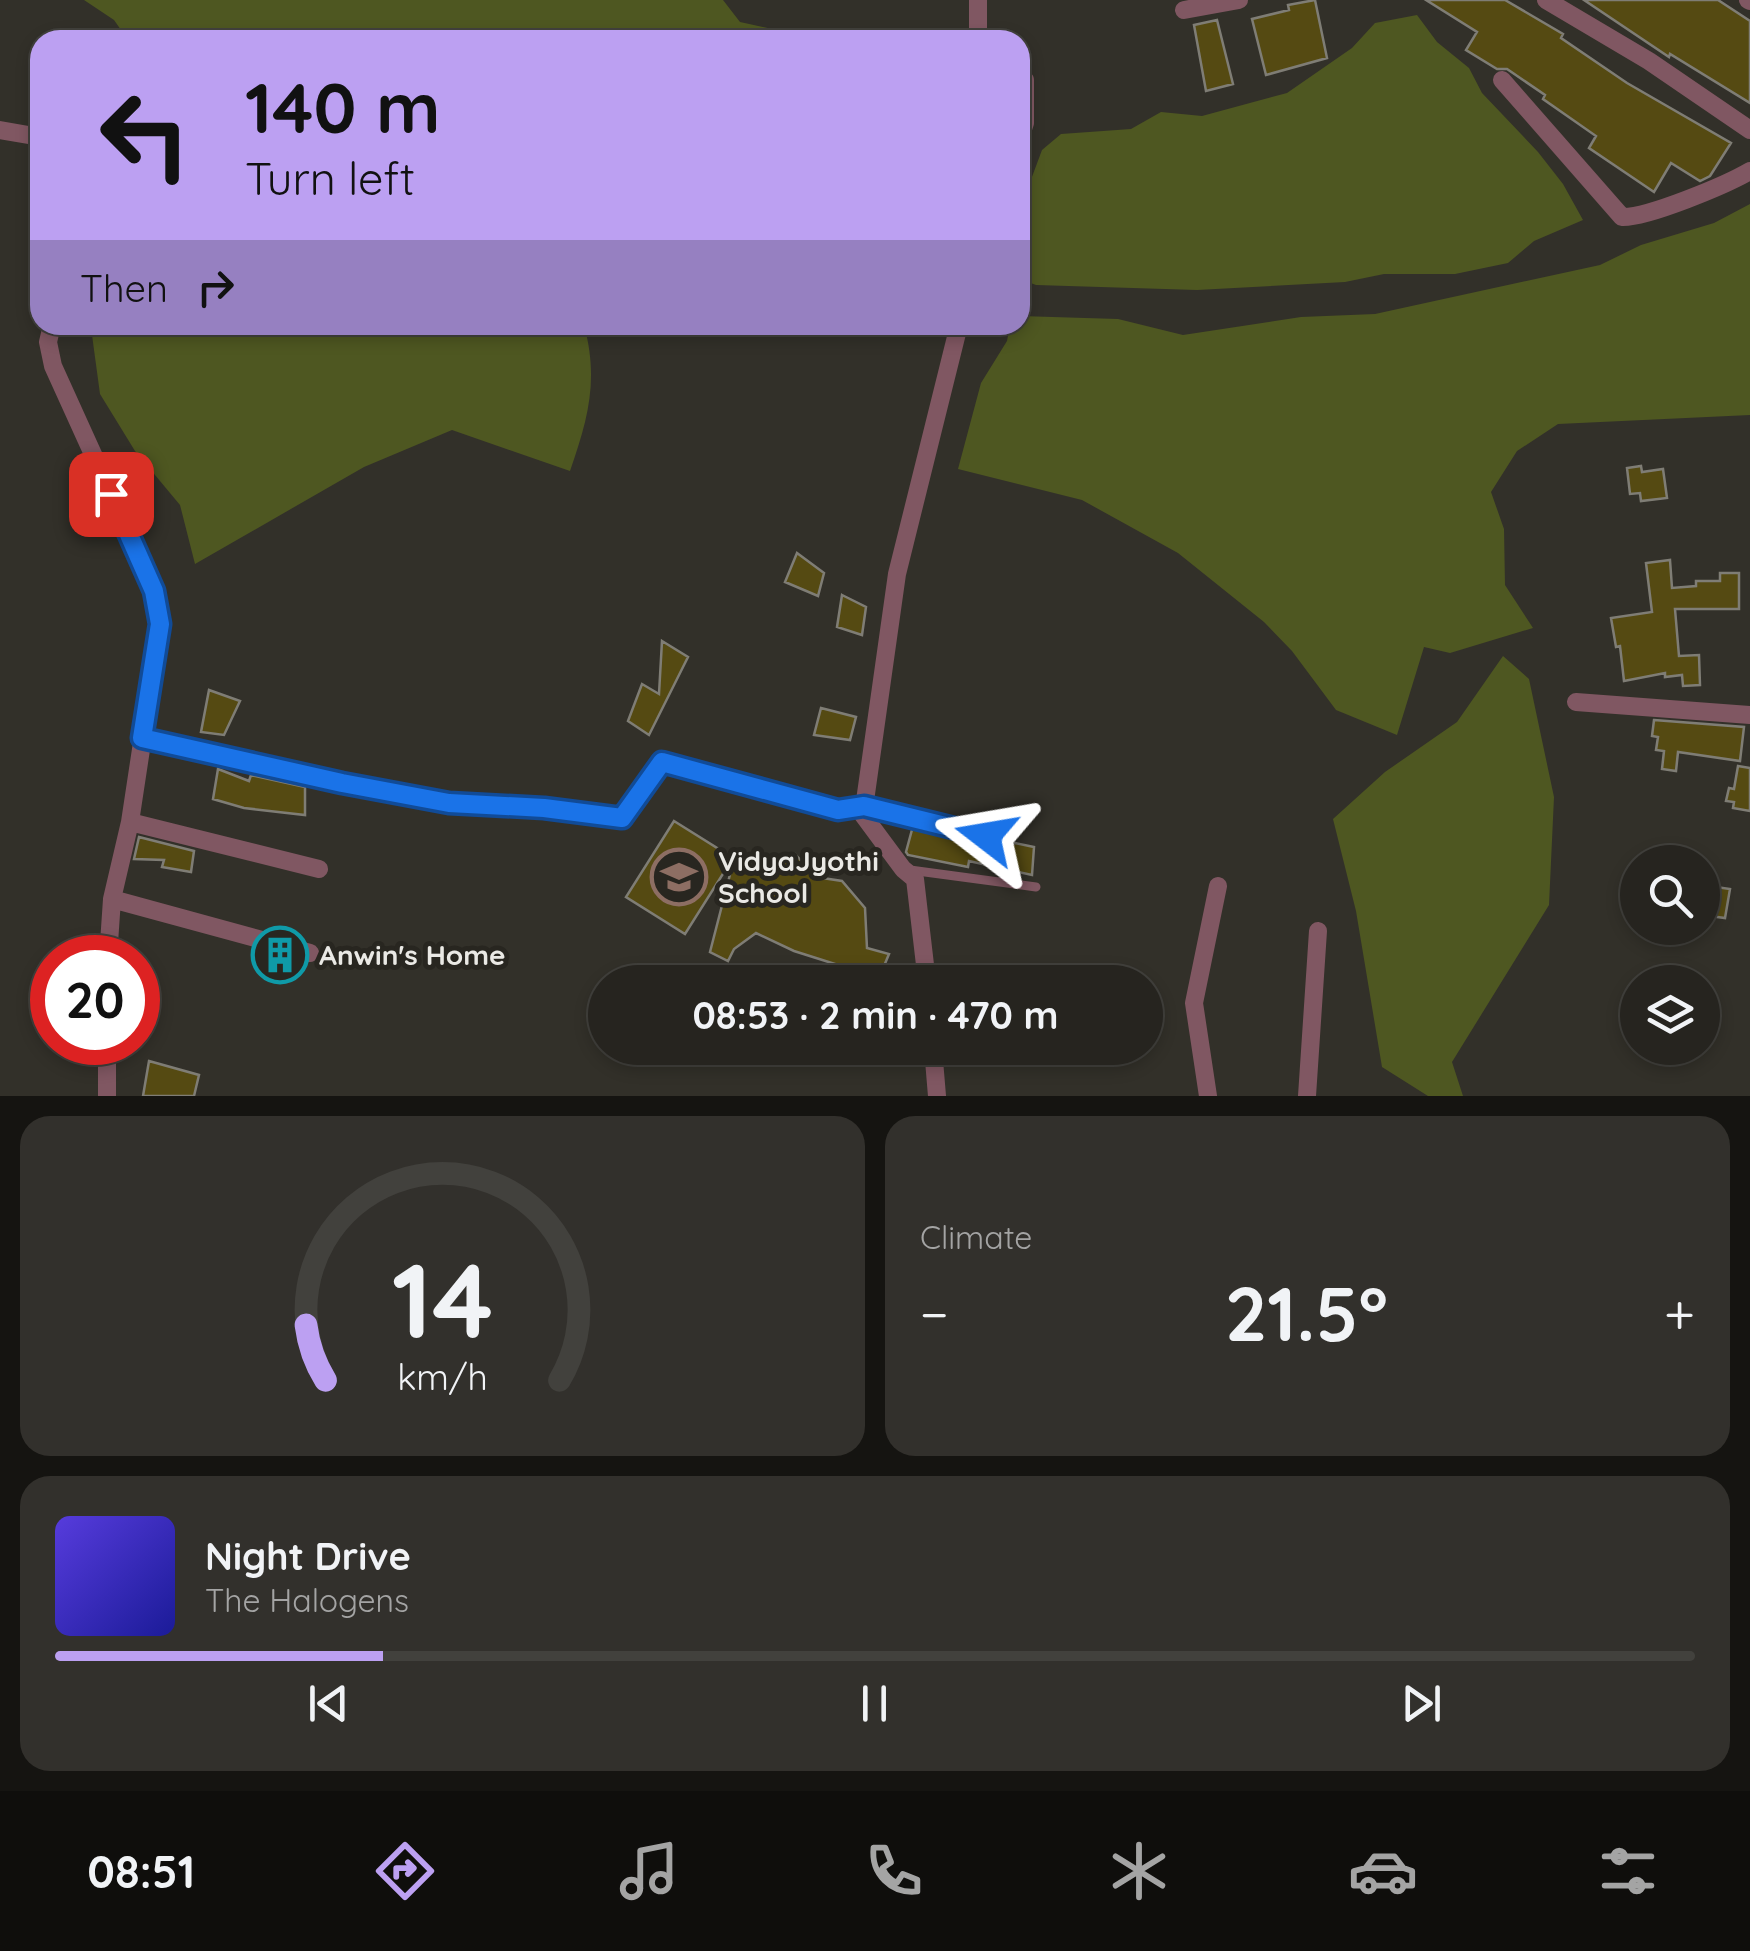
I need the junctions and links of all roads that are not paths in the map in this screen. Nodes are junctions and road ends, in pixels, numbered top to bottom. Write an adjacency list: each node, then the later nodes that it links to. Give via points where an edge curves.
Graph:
1 (978, 0): 5 (street)
2 (1240, 0): 4 (street)
3 (1546, 0): 8 (street)
4 (1184, 10)
5 (978, 30)
6 (1502, 80): 10 (street, via 1622,218)
7 (0, 130): 9 (street)
8 (1750, 130)
9 (30, 135)
10 (1750, 171)
11 (50, 335): 15 (street, via 52,366 154,591 160,624)
12 (957, 335): 17 (street, via 897,574)
13 (1576, 702): 14 (street)
14 (1750, 715)
15 (142, 738): 16 (street, via 449,803 622,818); 18 (street)
16 (662, 762): 17 (lane, via 838,810)
17 (864, 806): 19 (lane); 20 (street, via 863,815)
18 (130, 822): 21 (street); 24 (street)
19 (1007, 840)
20 (903, 869): 22 (lane); 28 (street, via 915,879)
21 (319, 870)
22 (1036, 886)
23 (1218, 886): 33 (street, via 1194,1003)
24 (112, 899): 26 (street); 27 (street)
25 (1318, 931): 34 (street)
26 (110, 935)
27 (310, 953)
28 (924, 965)
29 (107, 1065): 31 (street)
30 (934, 1065): 32 (street)
31 (107, 1096)
32 (937, 1096)
33 (1208, 1096)
34 (1307, 1096)

